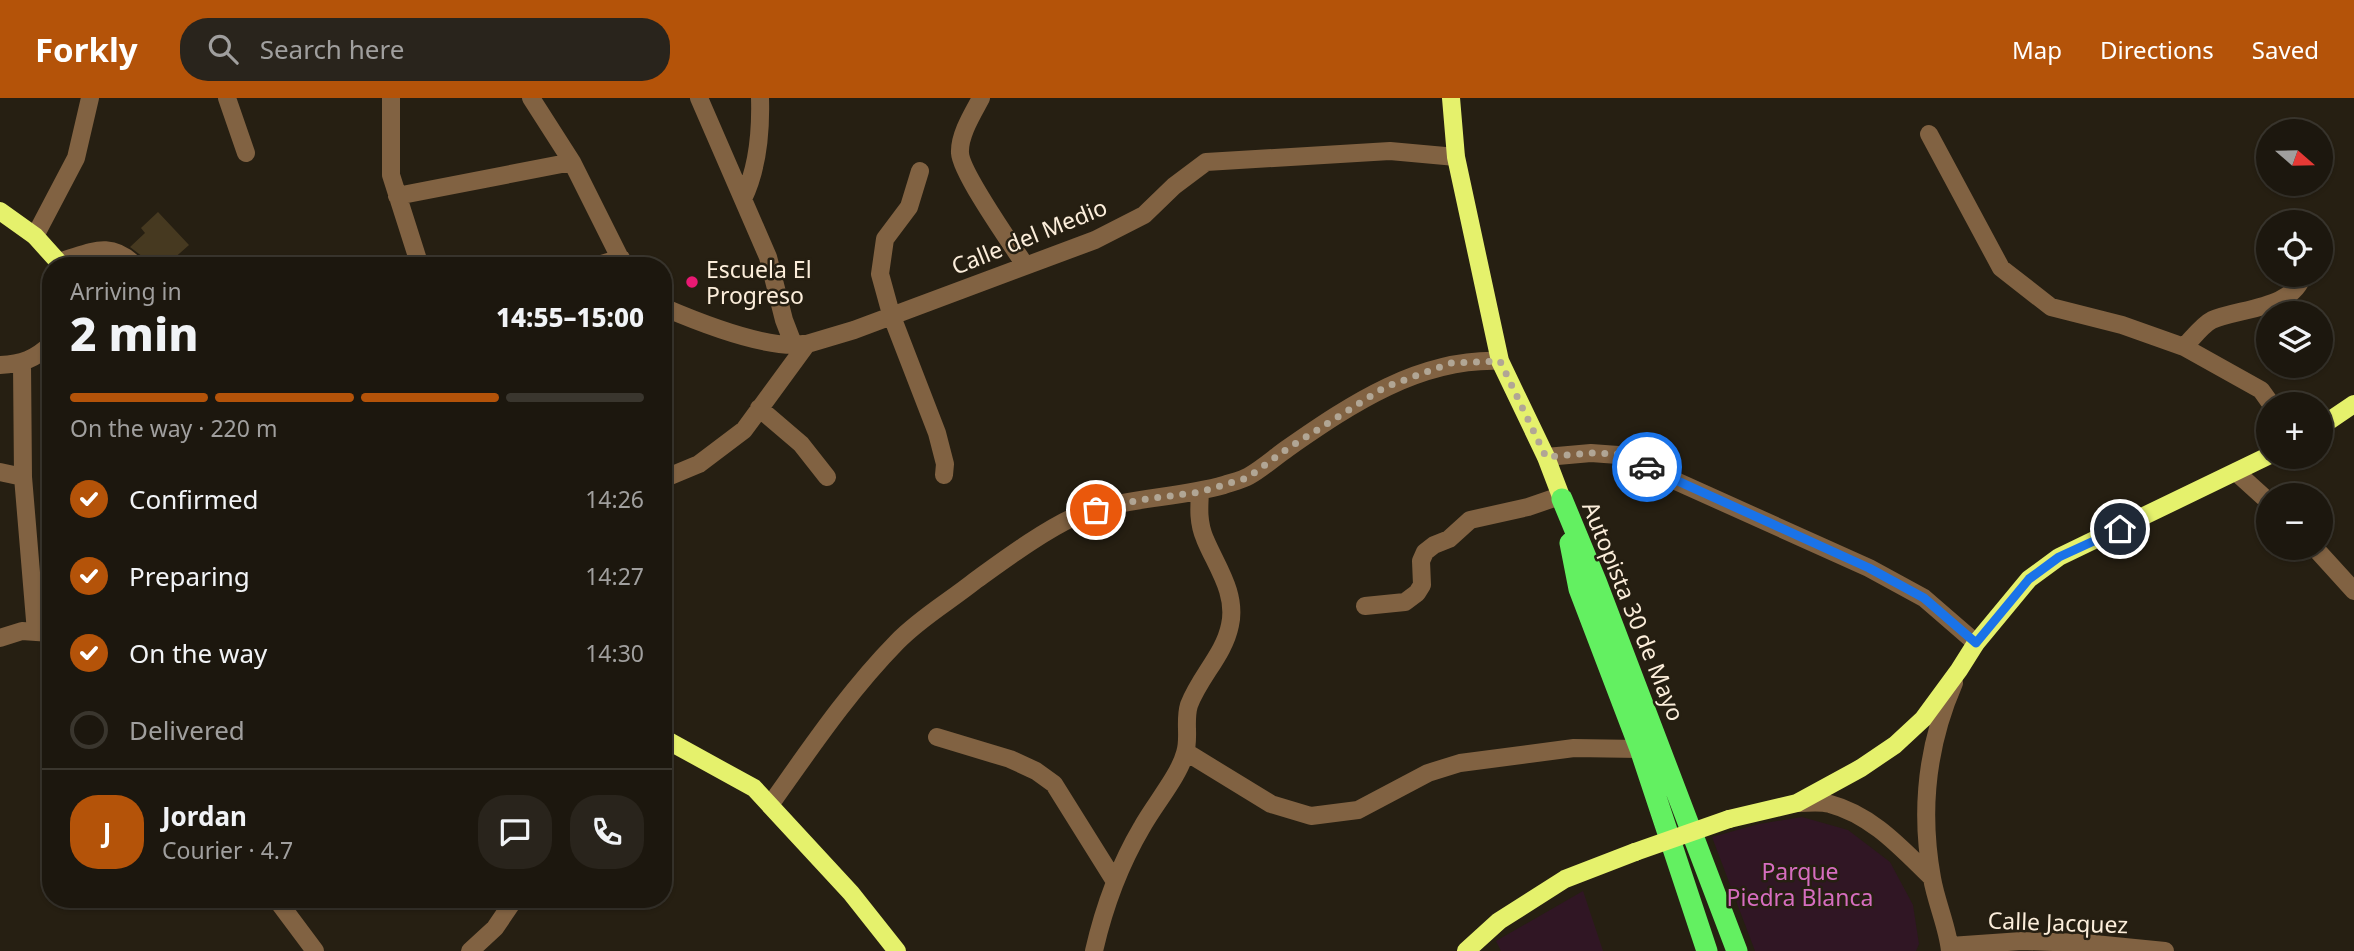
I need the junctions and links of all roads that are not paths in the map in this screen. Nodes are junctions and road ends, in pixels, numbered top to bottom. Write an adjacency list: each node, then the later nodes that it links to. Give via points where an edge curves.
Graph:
1 (90, 98): 17 (street, via 76,158)
2 (227, 98): 10 (street)
3 (391, 98): 14 (street, via 391,175)
4 (531, 98): 12 (street)
5 (699, 98): 15 (street)
6 (760, 98): 15 (street, via 758,149)
7 (981, 98): 23 (street, via 960,153 988,210)
8 (1451, 98): 11 (main road)
9 (1929, 134): 28 (street, via 2001,268 2051,307)
10 (246, 153)
11 (1456, 157): 23 (street, Calle del Medio, via 1390,151 1206,162 1144,215 1095,240); 30 (main road)
12 (572, 162): 14 (street); 22 (street)
13 (920, 171): 26 (street, via 909,207 886,239 880,274)
14 (397, 196): 21 (street)
15 (743, 199): 27 (street, via 768,257 784,320)
16 (0, 211): 17 (main road)
17 (34, 236): 18 (main road)
18 (54, 257)
19 (82, 257): 20 (street, via 108,249)
20 (126, 257)
21 (417, 257)
22 (620, 257)
23 (1025, 265): 26 (street, Calle del Medio)
24 (2297, 287): 28 (street, via 2276,301 2210,321)
25 (672, 311): 27 (street, via 766,341)
26 (891, 314): 27 (street, Calle del Medio); 42 (street, via 937,433)
27 (801, 345): 35 (street)
28 (2184, 347): 33 (street)
29 (42, 352): 31 (street)
30 (1500, 361): 37 (main road); 46 (street, via 1451,363 1385,387 1247,478)
31 (22, 364): 32 (street); 43 (street)
32 (0, 365)
33 (2262, 392)
34 (2354, 404): 36 (main road)
35 (759, 408): 41 (street, via 744,430 722,448); 44 (street, via 801,444)
36 (2333, 418)
37 (1546, 457): 47 (main road); 54 (street, via 1618,454 1869,568 1924,598)
38 (2256, 462): 40 (main road)
39 (0, 472): 43 (street)
40 (2236, 472): 45 (street); 54 (main road, via 2059,557 2029,579)
41 (672, 475)
42 (944, 475)
43 (23, 477): 52 (street)
44 (827, 477)
45 (2256, 490)
46 (1200, 492): 59 (street, via 1199,515 1229,593 1231,621 1226,641 1190,704); 61 (street, via 1139,500 1073,518 1004,559 930,612 860,682)
47 (1561, 498): 50 (street, via 1470,520 1425,552 1417,593 1405,602); 58 (highway, Autopista 30 de Mayo, via 1579,589); 73 (highway, Autopista 30 de Mayo)
48 (2326, 560): 49 (street)
49 (2354, 592)
50 (1365, 606)
51 (0, 626): 52 (street)
52 (36, 632): 53 (street)
53 (0, 638)
54 (1976, 643): 55 (main road)
55 (1959, 670): 60 (main road, via 1923,719 1895,745); 62 (street, via 1943,708 1926,791)
56 (937, 737): 63 (street, via 1010,759 1054,784)
57 (672, 743): 61 (main road, via 754,788)
58 (1640, 749): 59 (street, via 1574,748 1460,763 1428,773 1358,810 1311,816 1271,804); 72 (highway, Autopista 30 de Mayo)
59 (1186, 752): 63 (street)
60 (1797, 803): 62 (street, via 1829,804 1859,816 1888,835); 71 (main road, bridge, via 1729,819 1565,879 1499,921)
61 (770, 806): 69 (main road, via 851,893)
62 (1931, 877): 66 (street)
63 (1114, 880): 70 (street)
64 (283, 908): 67 (street)
65 (509, 908): 68 (street)
66 (1950, 948): 74 (street, Calle Jacquez, via 2022,941)
67 (315, 951)
68 (470, 951)
69 (897, 951)
70 (1094, 951)
71 (1466, 951)
72 (1707, 951)
73 (1737, 951)
74 (2165, 951)

